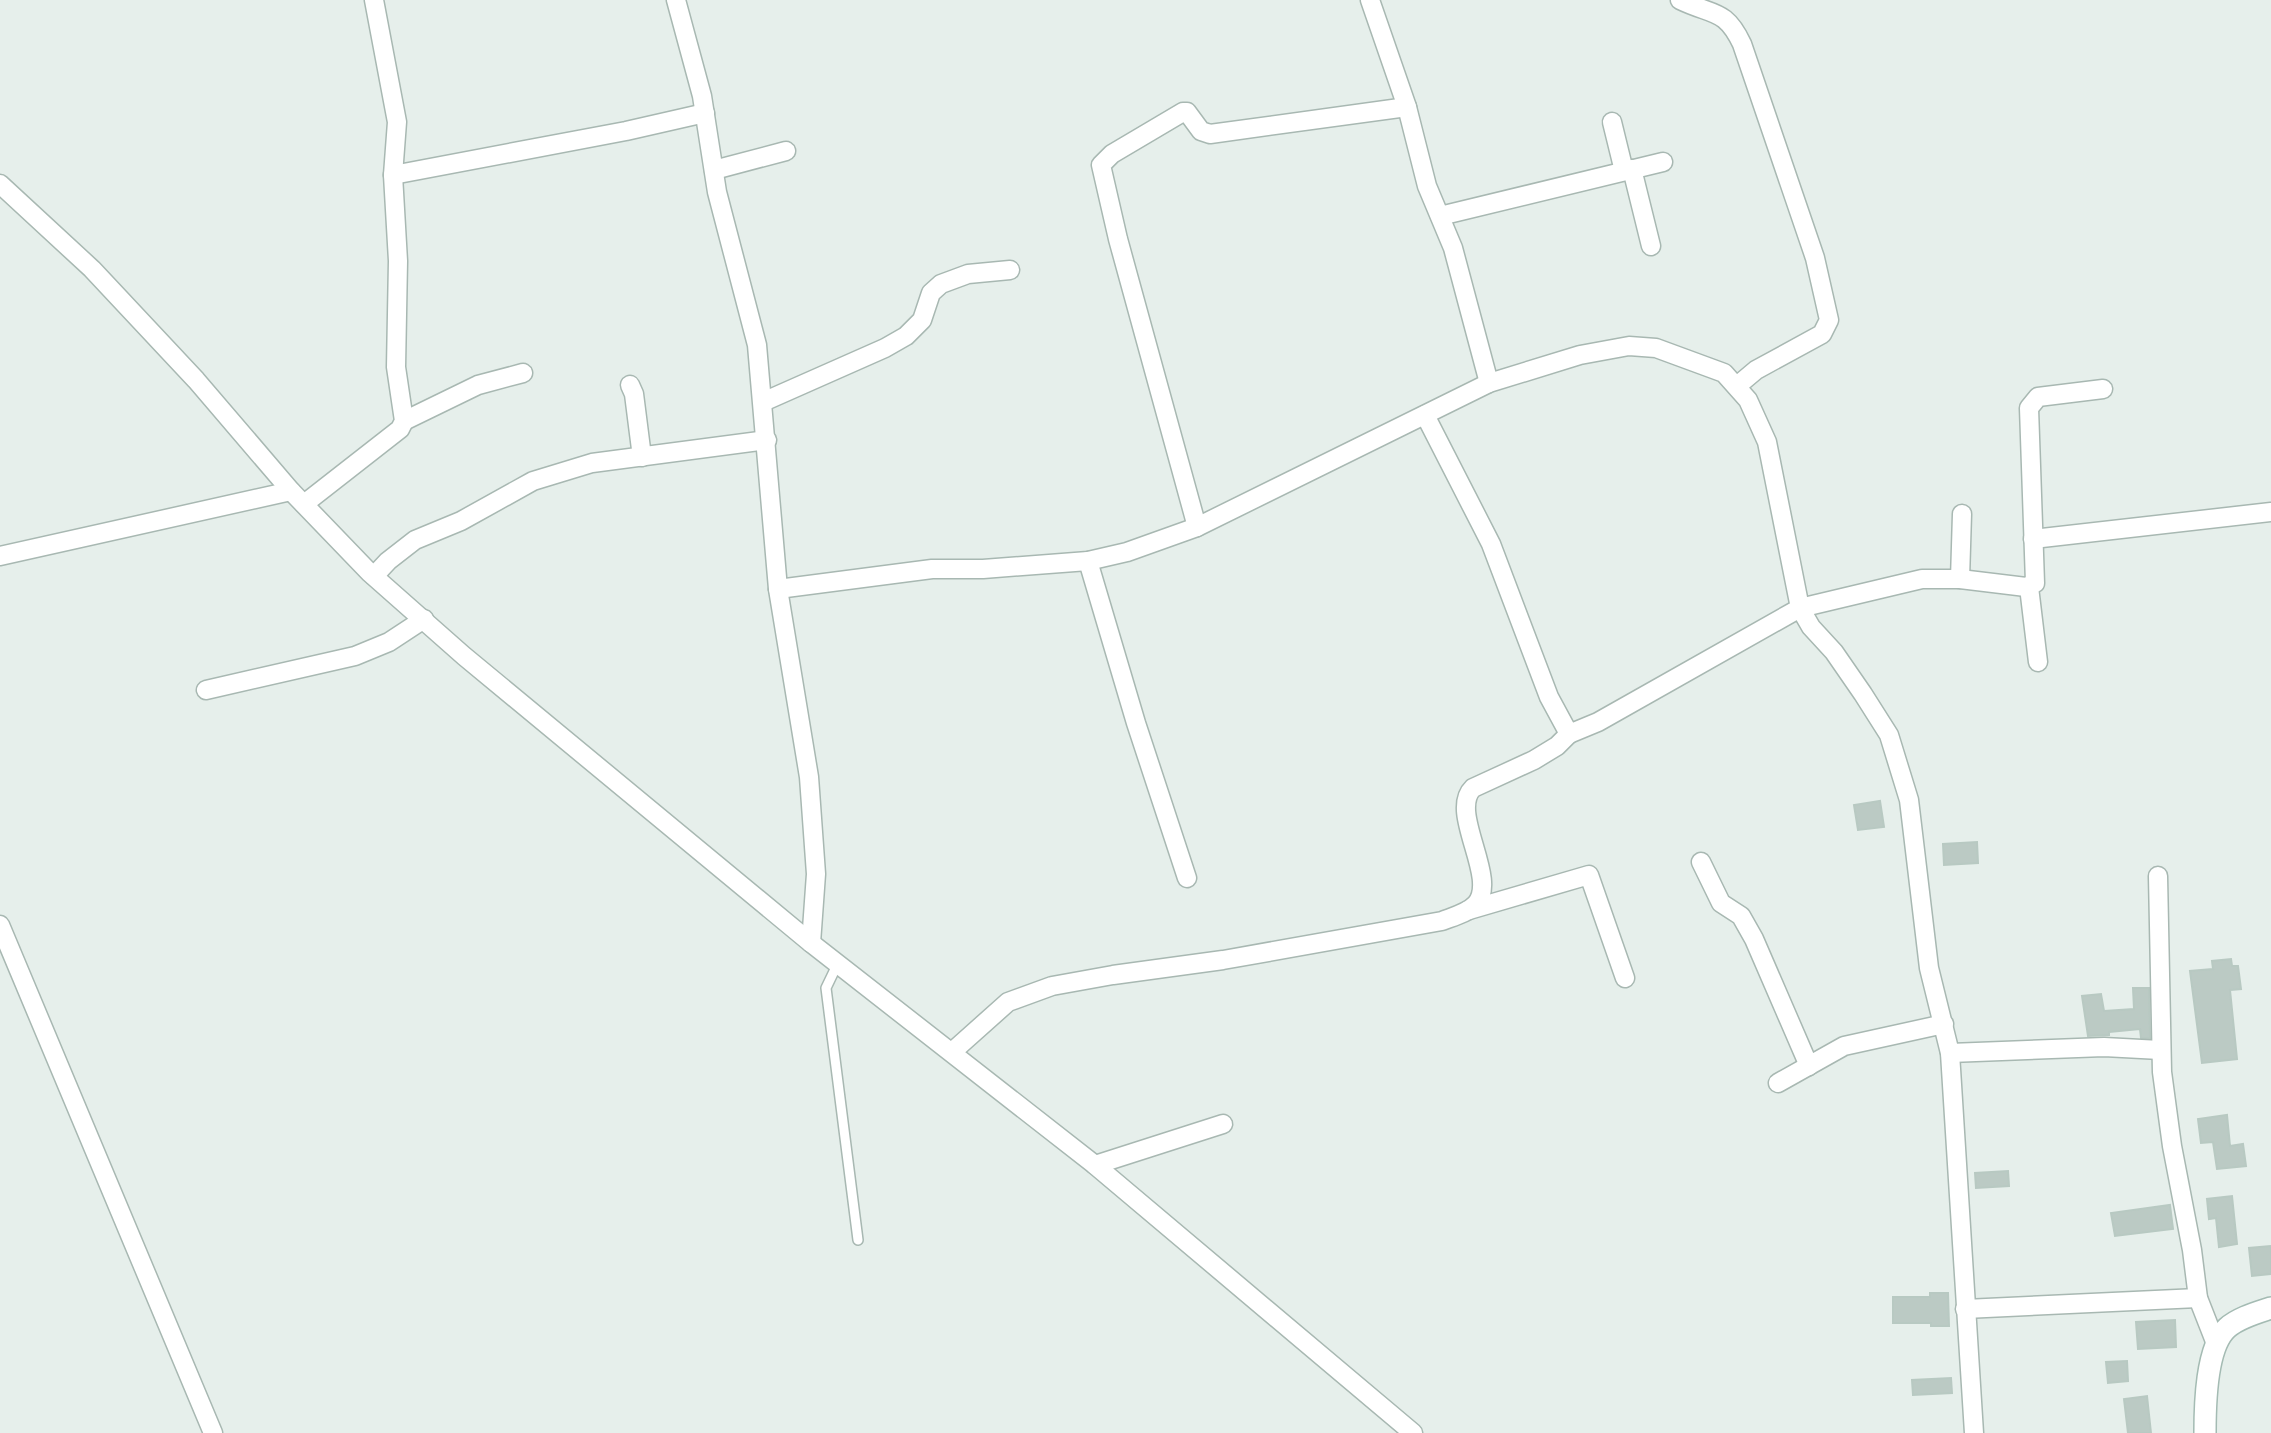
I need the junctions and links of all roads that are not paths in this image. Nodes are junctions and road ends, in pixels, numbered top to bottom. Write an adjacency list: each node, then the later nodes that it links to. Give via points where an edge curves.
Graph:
1 (374, 0): 12 (street, via 397,122)
2 (677, 0): 6 (street)
3 (1370, 0): 5 (street)
4 (1680, 0): 20 (street, via 1723,17 1742,44 1815,258 1829,315 1822,334 1756,370)
5 (1407, 107): 14 (street, via 1427,186); 30 (street, via 1210,134 1182,112 1101,165)
6 (705, 113): 10 (street); 12 (street)
7 (1612, 122): 11 (street)
8 (786, 151): 10 (street)
9 (1663, 162): 11 (street)
10 (714, 170): 22 (street, via 757,345)
11 (1628, 170): 14 (street); 15 (street)
12 (393, 175): 24 (street, via 398,261 396,368)
13 (0, 184): 27 (street, via 92,269)
14 (1440, 216): 18 (street)
15 (1651, 246)
16 (1010, 270): 22 (street, via 968,274 941,284 931,293 922,320 906,337)
17 (523, 373): 24 (street, via 478,385)
18 (1489, 383): 20 (street, via 1580,355 1629,346 1656,348 1696,362 1724,373); 23 (street)
19 (630, 385): 26 (street)
20 (1737, 386): 38 (street, via 1768,442)
21 (2103, 389): 31 (street, via 2038,397 2029,408)
22 (763, 402): 25 (street)
23 (1425, 415): 30 (street); 42 (street, via 1491,544 1549,697)
24 (404, 421): 27 (street, via 400,429)
25 (767, 440): 26 (street); 37 (street)
26 (642, 457): 34 (street, via 592,463 533,481 461,522 415,540)
27 (298, 498): 32 (street); 34 (street)
28 (2271, 512): 31 (street)
29 (1962, 514): 35 (street)
30 (1197, 527): 33 (street)
31 (2033, 539): 36 (street, via 2035,583)
32 (0, 556)
33 (1088, 561): 37 (street, via 932,569); 45 (street)
34 (374, 576): 39 (street)
35 (1960, 579): 36 (street); 38 (street, via 1922,579)
36 (2029, 587): 40 (street)
37 (778, 589): 48 (street, via 809,777 816,874)
38 (1800, 608): 42 (street); 51 (street, via 1889,735 1909,800 1929,968)
39 (424, 619): 41 (street, via 389,642 355,656); 48 (street)
40 (2038, 662)
41 (206, 690)
42 (1569, 734): 46 (street, via 1534,760 1468,793 1465,800 1482,895)
43 (1701, 862): 55 (street, via 1721,903 1741,916 1754,939)
44 (2158, 876): 52 (street)
45 (1187, 878)
46 (1469, 910): 50 (street, via 1589,875); 53 (street, via 1441,921 1052,986 1008,1002)
47 (0, 925): 64 (street)
48 (811, 943): 49 (street)
49 (838, 963): 53 (street); 59 (lane, via 826,988)
50 (1625, 978)
51 (1944, 1024): 54 (street); 55 (street, via 1844,1046)
52 (2161, 1050): 54 (street, via 2104,1047); 60 (street)
53 (952, 1052): 58 (street)
54 (1950, 1053): 62 (street)
55 (1809, 1066): 56 (street)
56 (1778, 1083)
57 (1223, 1124): 58 (street)
58 (1095, 1165): 65 (street)
59 (858, 1240)
60 (2198, 1298): 62 (street); 63 (street)
61 (2271, 1308): 63 (street, via 2227,1328)
62 (1965, 1309): 66 (street)
63 (2216, 1344): 67 (street)
64 (213, 1433)
65 (1413, 1433)
66 (1973, 1433)
67 (2205, 1433)

